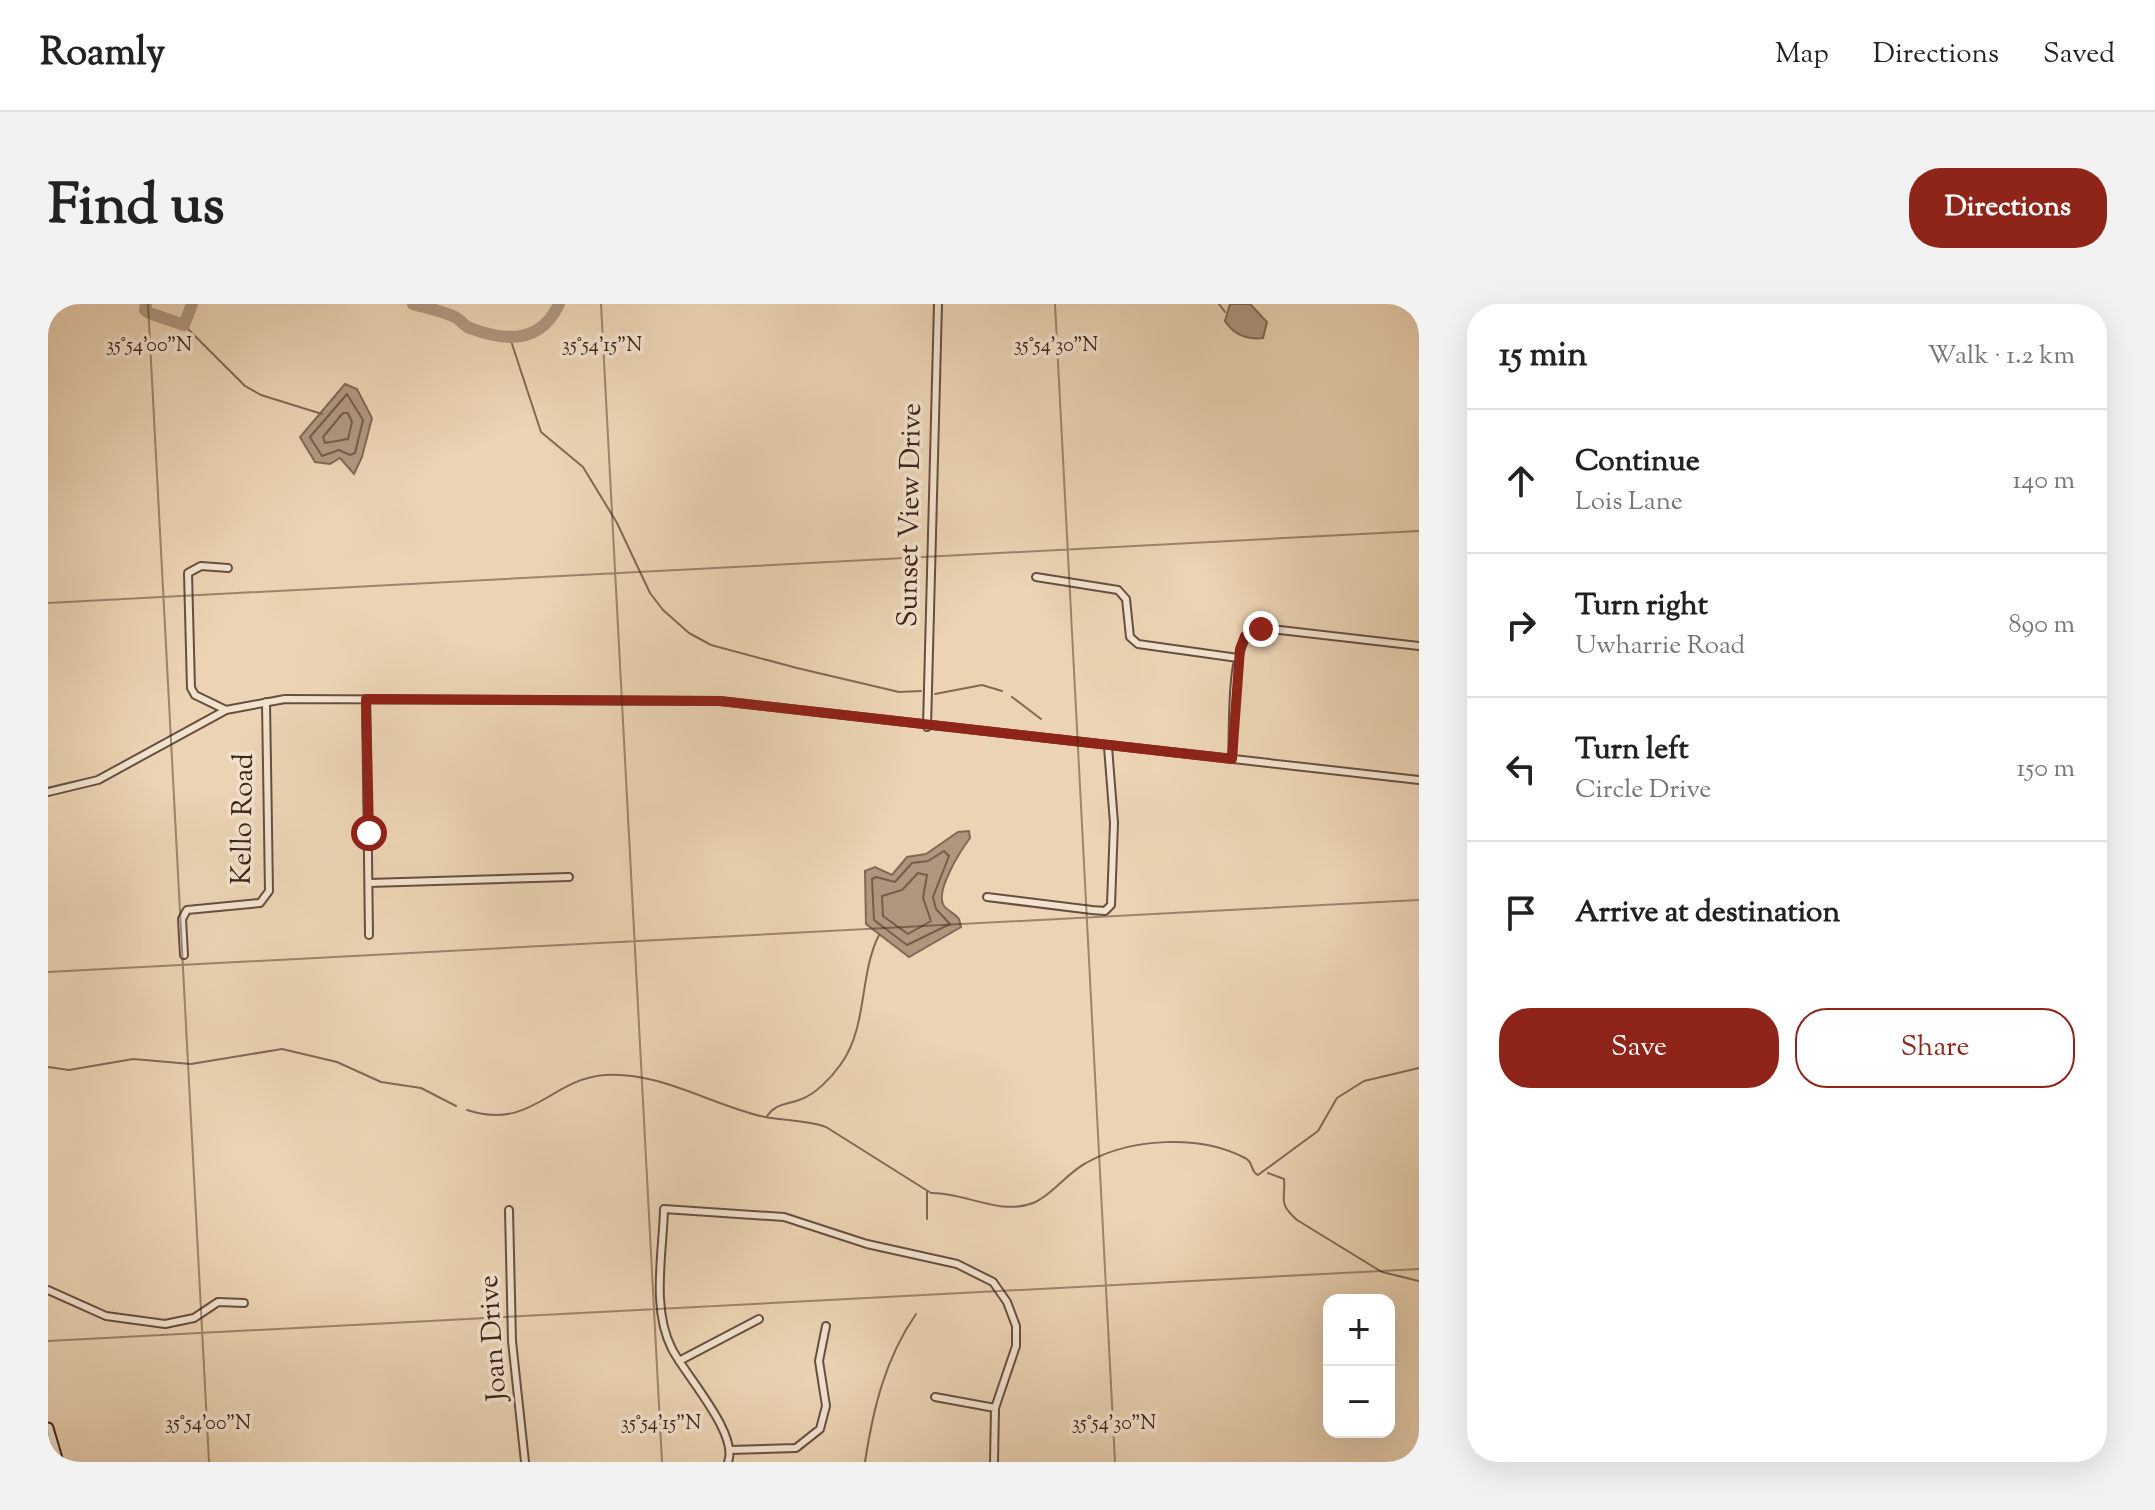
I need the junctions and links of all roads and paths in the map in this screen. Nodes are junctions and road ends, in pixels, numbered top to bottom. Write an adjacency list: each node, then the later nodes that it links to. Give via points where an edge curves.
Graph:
1 (938, 304): 9 (street, Sunset View Drive)
2 (228, 568): 8 (street, via 201,566 188,573 191,688)
3 (1036, 577): 5 (street, via 1118,590 1126,599 1130,637 1138,644)
4 (1419, 646): 5 (street, via 1261,629 1245,636)
5 (1238, 658): 11 (street)
6 (366, 699): 7 (street); 9 (street, via 720,701); 15 (street)
7 (266, 702): 8 (street); 18 (street, Kello Road, via 269,891 260,903 193,906 184,913)
8 (226, 710): 13 (street, via 113,773)
9 (927, 727): 10 (street)
10 (1108, 747): 11 (street); 16 (street, via 1113,896 1105,911)
11 (1232, 759): 12 (street)
12 (1419, 780)
13 (48, 792)
14 (569, 877): 15 (street)
15 (369, 883): 17 (street)
16 (987, 897)
17 (369, 935)
18 (184, 955)
19 (509, 1210): 30 (street, Joan Drive, via 512,1341)
20 (48, 1290): 21 (street, via 106,1316 165,1324 194,1318 218,1302)
21 (244, 1303)
22 (759, 1319): 24 (street)
23 (826, 1326): 28 (street, via 819,1361 826,1406 820,1429 796,1448)
24 (679, 1361): 26 (street, via 661,1320 664,1209 784,1217 867,1244 957,1264 993,1282 1016,1326 1016,1346); 28 (street, via 727,1435)
25 (935, 1397): 26 (street)
26 (995, 1408): 32 (street)
27 (48, 1428): 29 (street)
28 (730, 1450): 31 (street)
29 (58, 1462)
30 (525, 1462)
31 (728, 1462)
32 (994, 1462)

